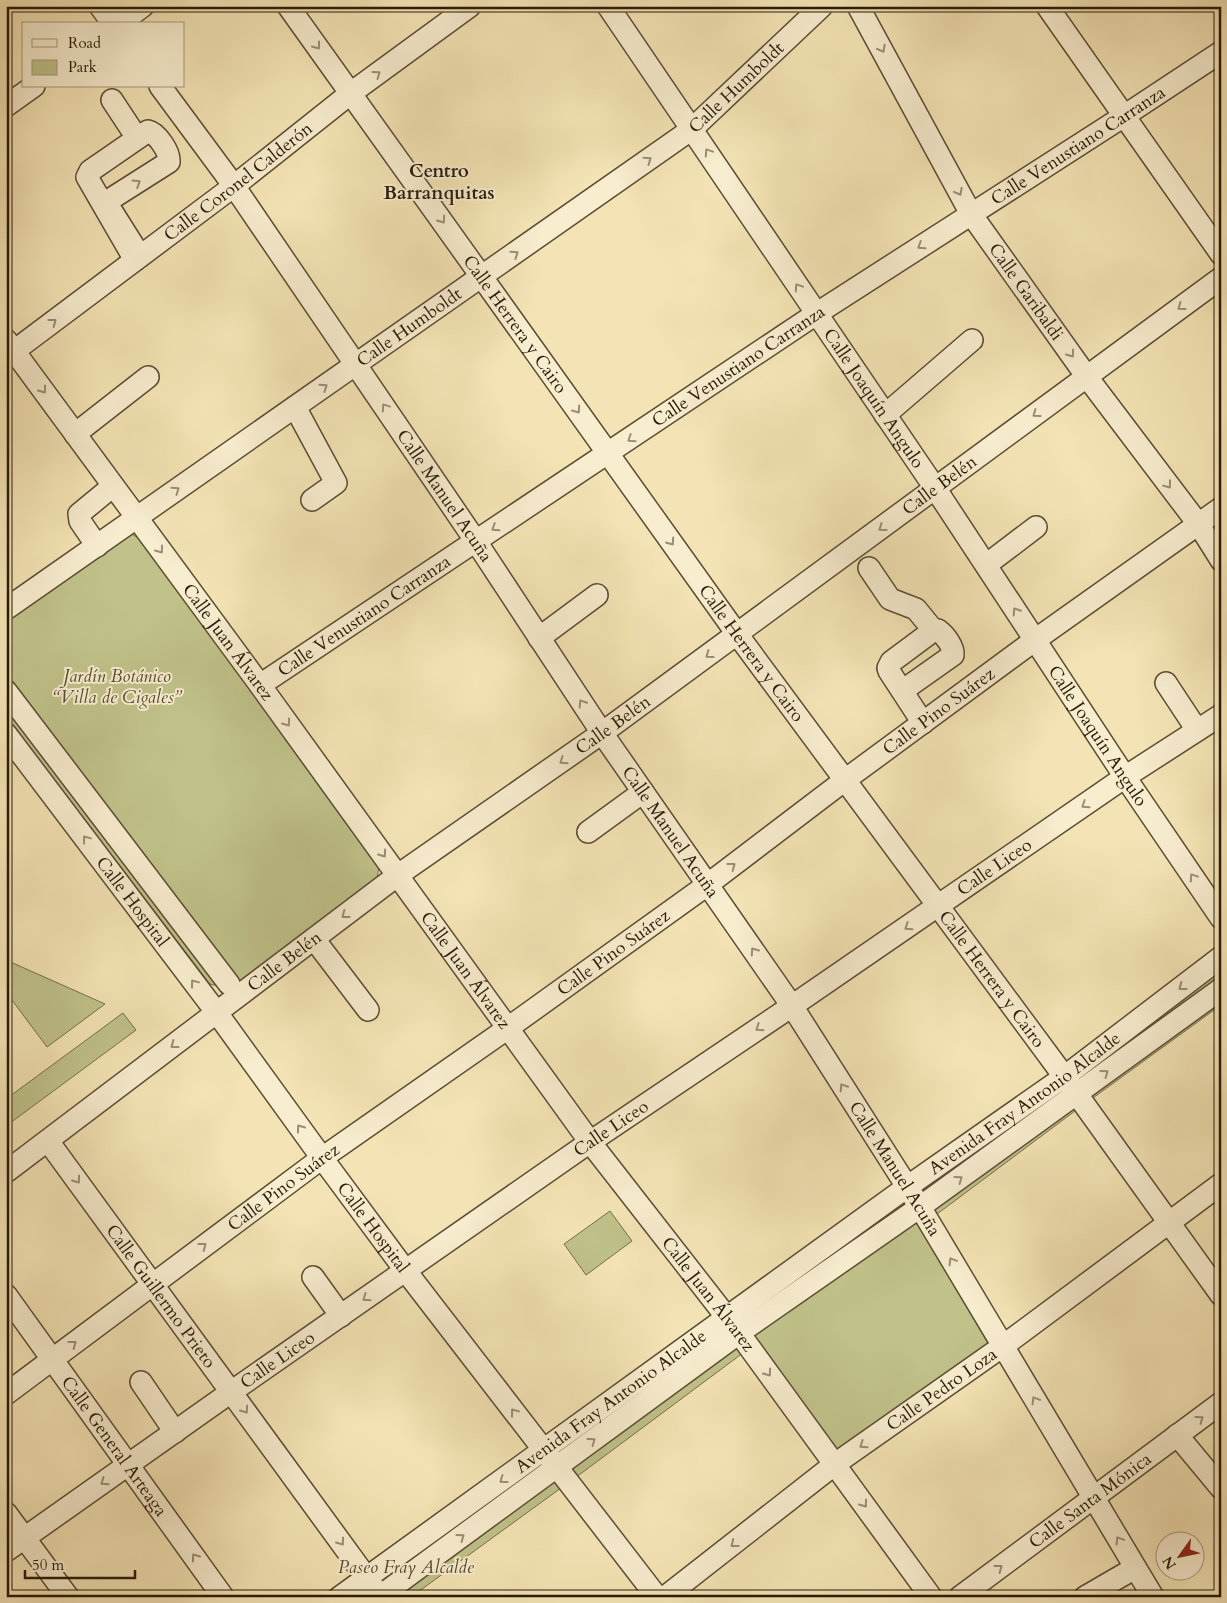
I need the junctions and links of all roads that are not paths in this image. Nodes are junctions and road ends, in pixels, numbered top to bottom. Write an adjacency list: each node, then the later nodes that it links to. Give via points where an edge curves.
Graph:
1 (100, 6): 9 (street)
2 (143, 6): 10 (street)
3 (288, 6): 14 (street, Calle Herrera y Cairo, one-way to 14)
4 (470, 6): 14 (street, Calle Coronel Calderón, one-way to 4)
5 (608, 6): 18 (street, Calle Joaquín Angulo)
6 (822, 6): 18 (street, Calle Humboldt)
7 (858, 6): 22 (street, Calle Garibaldi, one-way to 22)
8 (1047, 6): 17 (street)
9 (112, 22)
10 (122, 22)
11 (1221, 52): 17 (street, Calle Venustiano Carranza)
12 (31, 88): 16 (street)
13 (161, 88): 20 (street, Calle Manuel Acuña)
14 (352, 93): 20 (street, Calle Coronel Calderón); 25 (street, Calle Herrera y Cairo, one-way to 25)
15 (112, 100): 19 (street)
16 (6, 106)
17 (1124, 116): 22 (street, Calle Venustiano Carranza); 23 (street)
18 (692, 129): 25 (street, Calle Humboldt, one-way to 18); 27 (street, Calle Joaquín Angulo, one-way to 18)
19 (137, 138): 21 (street, via 88,174 88,180); 21 (street, one-way to 19, via 169,162 168,155 152,132 145,132)
20 (234, 186): 24 (street, Calle Coronel Calderón); 30 (street, Calle Manuel Acuña)
21 (104, 203): 24 (street)
22 (971, 214): 27 (street, Calle Venustiano Carranza, one-way to 27); 31 (street, Calle Garibaldi, one-way to 31)
23 (1221, 254)
24 (138, 258): 29 (street, Calle Coronel Calderón, one-way to 24)
25 (482, 277): 30 (street, Calle Humboldt); 36 (street, Calle Herrera y Cairo, one-way to 36)
26 (1221, 278): 31 (street, Calle Belén, one-way to 31)
27 (816, 314): 34 (street, Calle Joaquín Angulo); 36 (street, Calle Venustiano Carranza, one-way to 36)
28 (972, 340): 34 (street)
29 (9, 349): 35 (street, Calle Juan Álvarez, one-way to 35)
30 (356, 365): 33 (street, Calle Humboldt, one-way to 30); 44 (street, Calle Manuel Acuña, one-way to 30)
31 (1087, 376): 38 (street, Calle Belén, one-way to 38); 42 (street, Calle Garibaldi, one-way to 42)
32 (148, 377): 35 (street)
33 (295, 407): 39 (street, via 336,483); 41 (street, Calle Humboldt, one-way to 33)
34 (885, 415): 38 (street, Calle Joaquín Angulo)
35 (75, 434): 37 (street, Calle Juan Álvarez)
36 (608, 454): 44 (street, Calle Venustiano Carranza, one-way to 44); 52 (street, Calle Herrera y Cairo, one-way to 52)
37 (113, 486): 41 (street, Calle Juan Álvarez); 45 (street, via 79,514)
38 (935, 488): 47 (street, Calle Joaquín Angulo); 52 (street, Calle Belén, one-way to 52)
39 (312, 500)
40 (1221, 508): 42 (street, Calle Pino Suárez)
41 (136, 518): 45 (street, Calle Humboldt); 56 (street, Calle Juan Álvarez, one-way to 56)
42 (1199, 525): 46 (street, Calle Garibaldi); 54 (street, Calle Pino Suárez)
43 (1036, 527): 47 (street)
44 (475, 540): 53 (street, Calle Manuel Acuña); 56 (street, Calle Venustiano Carranza)
45 (97, 546): 50 (street, Calle Humboldt)
46 (1221, 560)
47 (986, 565): 54 (street, Calle Joaquín Angulo, one-way to 47)
48 (869, 568): 51 (street, via 890,600 916,609)
49 (597, 595): 53 (street)
50 (6, 609)
51 (934, 631): 58 (street, via 888,664); 58 (street, via 942,633 953,649 953,655)
52 (737, 634): 62 (street, Calle Belén, one-way to 62); 65 (street, Calle Herrera y Cairo)
53 (539, 638): 62 (street, Calle Manuel Acuña, one-way to 53)
54 (1035, 640): 60 (street, Calle Pino Suárez); 64 (street, Calle Joaquín Angulo)
55 (1166, 683): 61 (street)
56 (260, 685): 68 (street, Calle Juan Álvarez, one-way to 68)
57 (6, 691): 74 (street)
58 (902, 691): 60 (street)
59 (1221, 715): 61 (street, Calle Liceo)
60 (922, 723): 65 (street, Calle Pino Suárez)
61 (1197, 730): 64 (street, Calle Liceo)
62 (602, 733): 66 (street, Calle Manuel Acuña); 68 (street, Calle Belén, one-way to 68)
63 (6, 734): 78 (street, Calle Hospital, one-way to 63)
64 (1125, 777): 70 (street, Calle Liceo, one-way to 70); 71 (street, Calle Joaquín Angulo, one-way to 64)
65 (845, 780): 69 (street, Calle Pino Suárez, one-way to 65); 70 (street, Calle Herrera y Cairo)
66 (643, 792): 67 (street); 69 (street, Calle Manuel Acuña)
67 (588, 832)
68 (398, 875): 72 (street, Calle Belén, one-way to 72); 79 (street, Calle Juan Álvarez)
69 (707, 885): 76 (street, Calle Manuel Acuña, one-way to 69); 79 (street, Calle Pino Suárez)
70 (938, 906): 76 (street, Calle Liceo, one-way to 76); 80 (street, Calle Herrera y Cairo, via 979,975)
71 (1221, 918)
72 (314, 938): 77 (street); 78 (street, Calle Belén)
73 (1221, 957): 80 (street, Avenida Fray Antonio Alcalde, one-way to 80)
74 (229, 984)
75 (1221, 989): 80 (street, Avenida Fray Antonio Alcalde, one-way to 75)
76 (792, 1006): 82 (street, Calle Liceo, one-way to 82); 86 (street, Calle Manuel Acuña, one-way to 76)
77 (368, 1010)
78 (217, 1012): 81 (street, Calle Belén, one-way to 81); 83 (street, Calle Hospital, one-way to 78)
79 (508, 1028): 82 (street, Calle Juan Álvarez); 83 (street, Calle Pino Suárez)
80 (1070, 1085): 86 (street, Avenida Fray Antonio Alcalde); 87 (street, Avenida Fray Antonio Alcalde, one-way to 80); 88 (street, Calle Herrera y Cairo)
81 (48, 1141): 84 (street, Calle Belén); 91 (street, Calle Guillermo Prieto, one-way to 91)
82 (590, 1142): 89 (street, Calle Liceo); 95 (street, Calle Juan Álvarez)
83 (322, 1158): 89 (street, Calle Hospital); 91 (street, Calle Pino Suárez, one-way to 83)
84 (6, 1172)
85 (1221, 1184): 88 (street, Calle Pedro Loza)
86 (907, 1187): 87 (street, Calle Manuel Acuña); 95 (street, Avenida Fray Antonio Alcalde)
87 (920, 1207): 95 (street, Avenida Fray Antonio Alcalde); 96 (street, Calle Manuel Acuña, one-way to 87)
88 (1169, 1222): 93 (street, Calle Herrera y Cairo); 96 (street, Calle Pedro Loza)
89 (405, 1270): 94 (street, Calle Liceo, one-way to 94); 104 (street, Calle Hospital, one-way to 89)
90 (312, 1277): 94 (street)
91 (153, 1284): 97 (street, Calle Pino Suárez, one-way to 91); 99 (street, Calle Guillermo Prieto)
92 (6, 1295): 97 (street, Calle General Arteaga)
93 (1221, 1295)
94 (341, 1316): 99 (street, Calle Liceo)
95 (733, 1325): 104 (street, Avenida Fray Antonio Alcalde); 106 (street, Calle Juan Álvarez, one-way to 106)
96 (1003, 1346): 106 (street, Calle Pedro Loza, one-way to 106); 108 (street, Calle Manuel Acuña, one-way to 96)
97 (52, 1359): 100 (street, Calle Pino Suárez); 105 (street, Calle General Arteaga)
98 (141, 1382): 102 (street)
99 (231, 1392): 102 (street, Calle Liceo); 113 (street, Calle Guillermo Prieto, one-way to 113)
100 (6, 1394)
101 (1221, 1403): 103 (street, Calle Santa Mónica, one-way to 101)
102 (175, 1432): 105 (street, Calle Liceo)
103 (1177, 1435): 107 (street); 108 (street, Calle Santa Mónica)
104 (550, 1459): 113 (street, Avenida Fray Antonio Alcalde, one-way to 113); 117 (street, Avenida Fray Antonio Alcalde, one-way to 104); 118 (street, Calle Hospital)
105 (128, 1464): 110 (street, Calle Liceo, one-way to 110); 115 (street, Calle General Arteaga, one-way to 105)
106 (835, 1464): 119 (street, Calle Pedro Loza, one-way to 119); 120 (street, Calle Juan Álvarez, one-way to 120)
107 (1221, 1488)
108 (1093, 1497): 112 (street, Calle Manuel Acuña, one-way to 108); 121 (street, Calle Santa Mónica, one-way to 108)
109 (6, 1513): 110 (street)
110 (24, 1538): 111 (street, Calle Liceo); 114 (street)
111 (6, 1551)
112 (1136, 1568): 122 (street); 123 (street, Calle Manuel Acuña)
113 (367, 1578): 116 (street, Avenida Fray Antonio Alcalde); 117 (street, Calle Guillermo Prieto)
114 (68, 1597)
115 (223, 1597)
116 (340, 1597)
117 (380, 1597)
118 (657, 1597)
119 (665, 1597)
120 (931, 1597)
121 (960, 1597)
122 (1085, 1597)
123 (1153, 1597)

